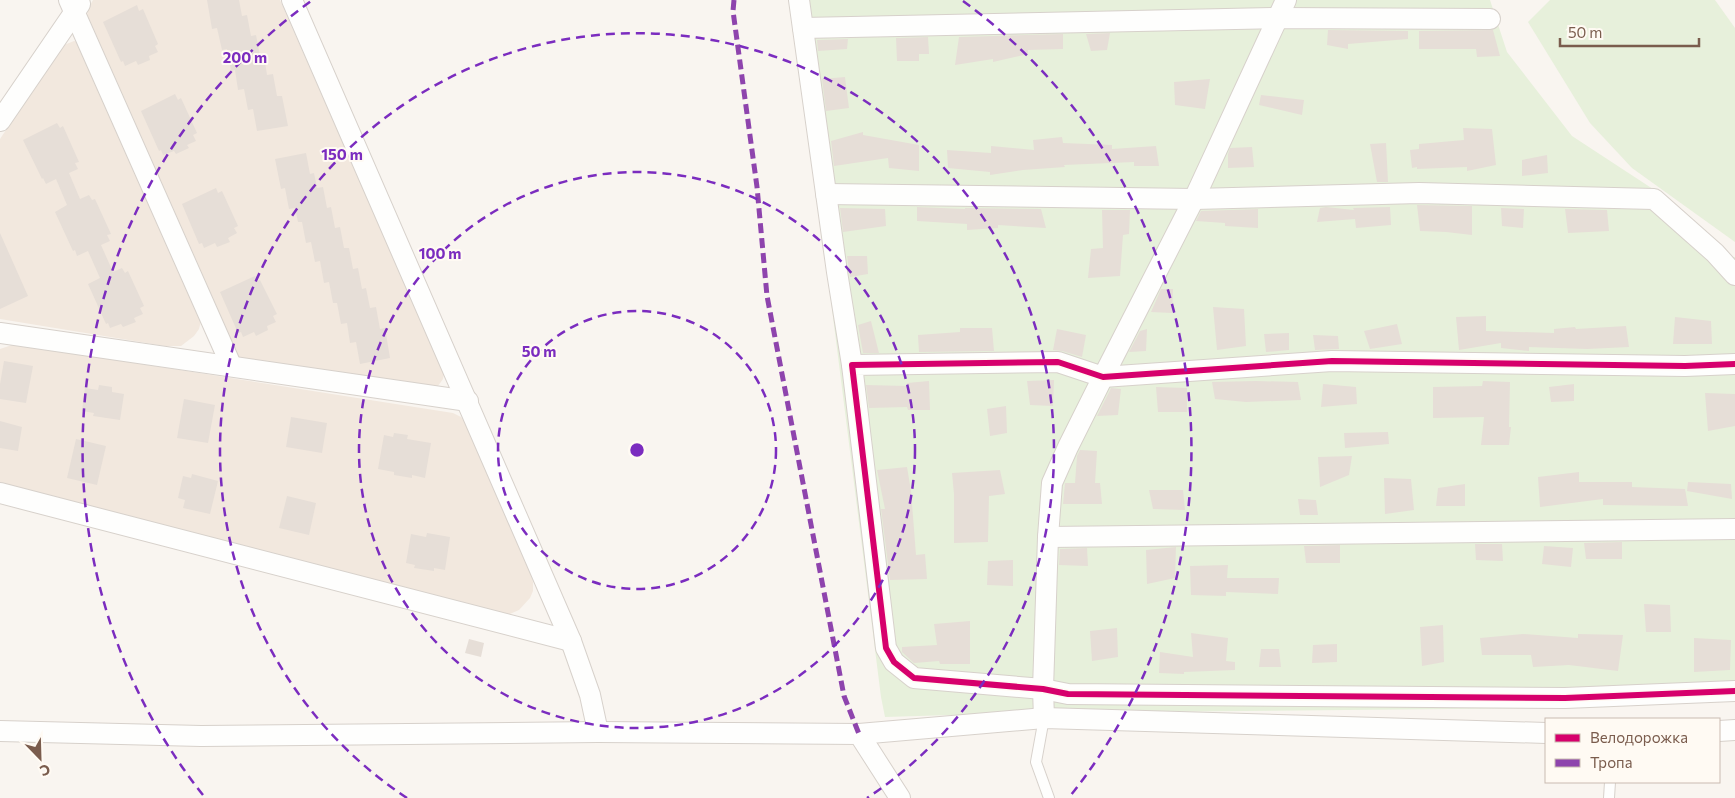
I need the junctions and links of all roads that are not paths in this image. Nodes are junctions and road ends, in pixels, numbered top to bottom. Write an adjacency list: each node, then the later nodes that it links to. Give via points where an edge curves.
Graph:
1 (292, 0): 16 (street)
2 (799, 0): 6 (street)
3 (75, 4): 7 (street); 13 (street)
4 (1282, 9): 5 (street); 6 (street); 9 (street)
5 (1490, 19)
6 (803, 28): 8 (street)
7 (0, 121)
8 (826, 194): 9 (street); 14 (street)
9 (1194, 199): 10 (street, via 1419,193 1654,199); 15 (street)
10 (1735, 275)
11 (0, 333): 13 (street)
12 (1735, 364): 15 (street, via 1332,361)
13 (231, 365): 16 (street)
14 (852, 365): 15 (street, via 1058,362); 21 (street, via 886,648 894,662 914,678)
15 (1103, 377): 19 (street, via 1052,483)
16 (468, 401): 20 (street)
17 (0, 493): 20 (street)
18 (1735, 529): 19 (street)
19 (1048, 537): 21 (street)
20 (571, 641): 27 (street, via 590,695)
21 (1043, 689): 22 (street, via 1068,694 1555,698); 23 (street)
22 (1735, 691)
23 (1044, 718): 28 (street); 29 (street); 32 (lane, via 1036,762)
24 (1720, 730): 25 (street)
25 (1735, 730)
26 (0, 731): 27 (street, via 201,736)
27 (598, 732): 29 (street)
28 (1545, 733)
29 (860, 734): 31 (street)
30 (1610, 783): 33 (lane)
31 (900, 798)
32 (1049, 798)
33 (1609, 798)

